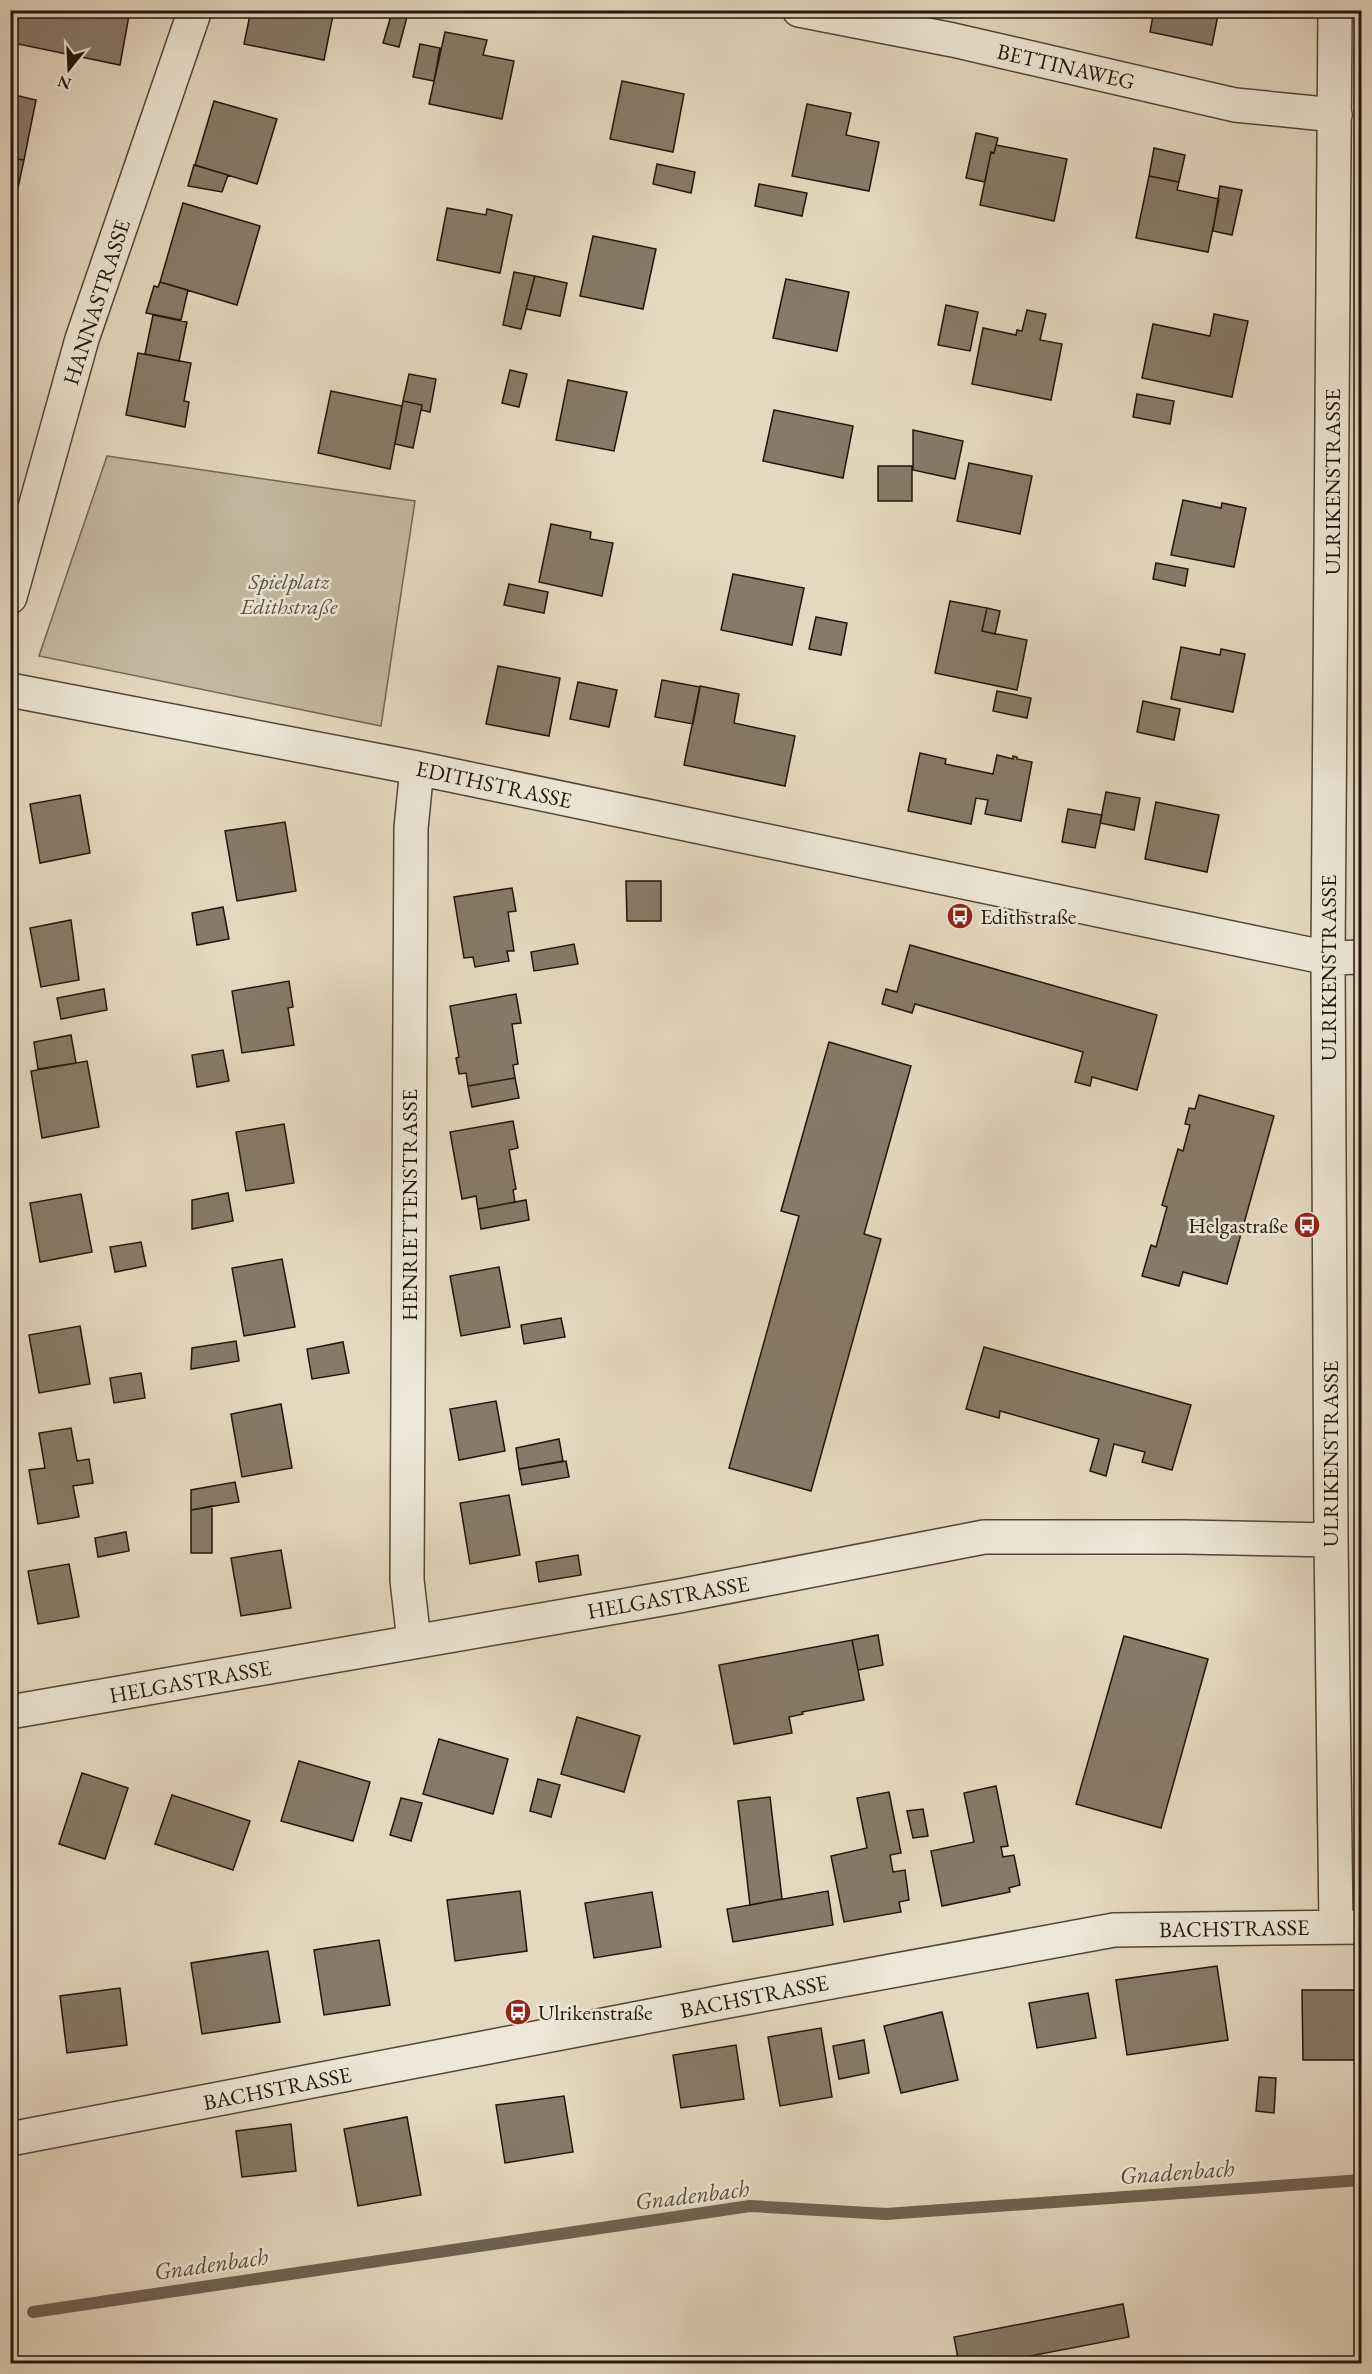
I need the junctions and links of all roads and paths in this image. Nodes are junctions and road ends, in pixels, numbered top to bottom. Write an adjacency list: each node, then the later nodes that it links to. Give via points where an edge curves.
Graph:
1 (195, 10): 5 (street, HANNASTRASSE, via 82,339)
2 (799, 10): 4 (street, BETTINAWEG, via 953,40 1234,105)
3 (1335, 10): 4 (street, ULRIKENSTRASSE)
4 (1335, 115): 9 (street, ULRIKENSTRASSE)
5 (10, 597)
6 (10, 690): 7 (street, EDITHSTRASSE)
7 (417, 768): 9 (street, EDITHSTRASSE); 11 (street, HENRIETTENSTRASSE, via 411,828 406,1580)
8 (1362, 957): 9 (street, EDITHSTRASSE)
9 (1328, 958): 10 (street, ULRIKENSTRASSE)
10 (1331, 1540): 11 (street, HELGASTRASSE, via 984,1537 679,1596); 13 (street, ULRIKENSTRASSE)
11 (414, 1641): 12 (street, HELGASTRASSE)
12 (10, 1712)
13 (1349, 1927): 14 (street, BACHSTRASSE, via 1114,1930)
14 (10, 2139)

